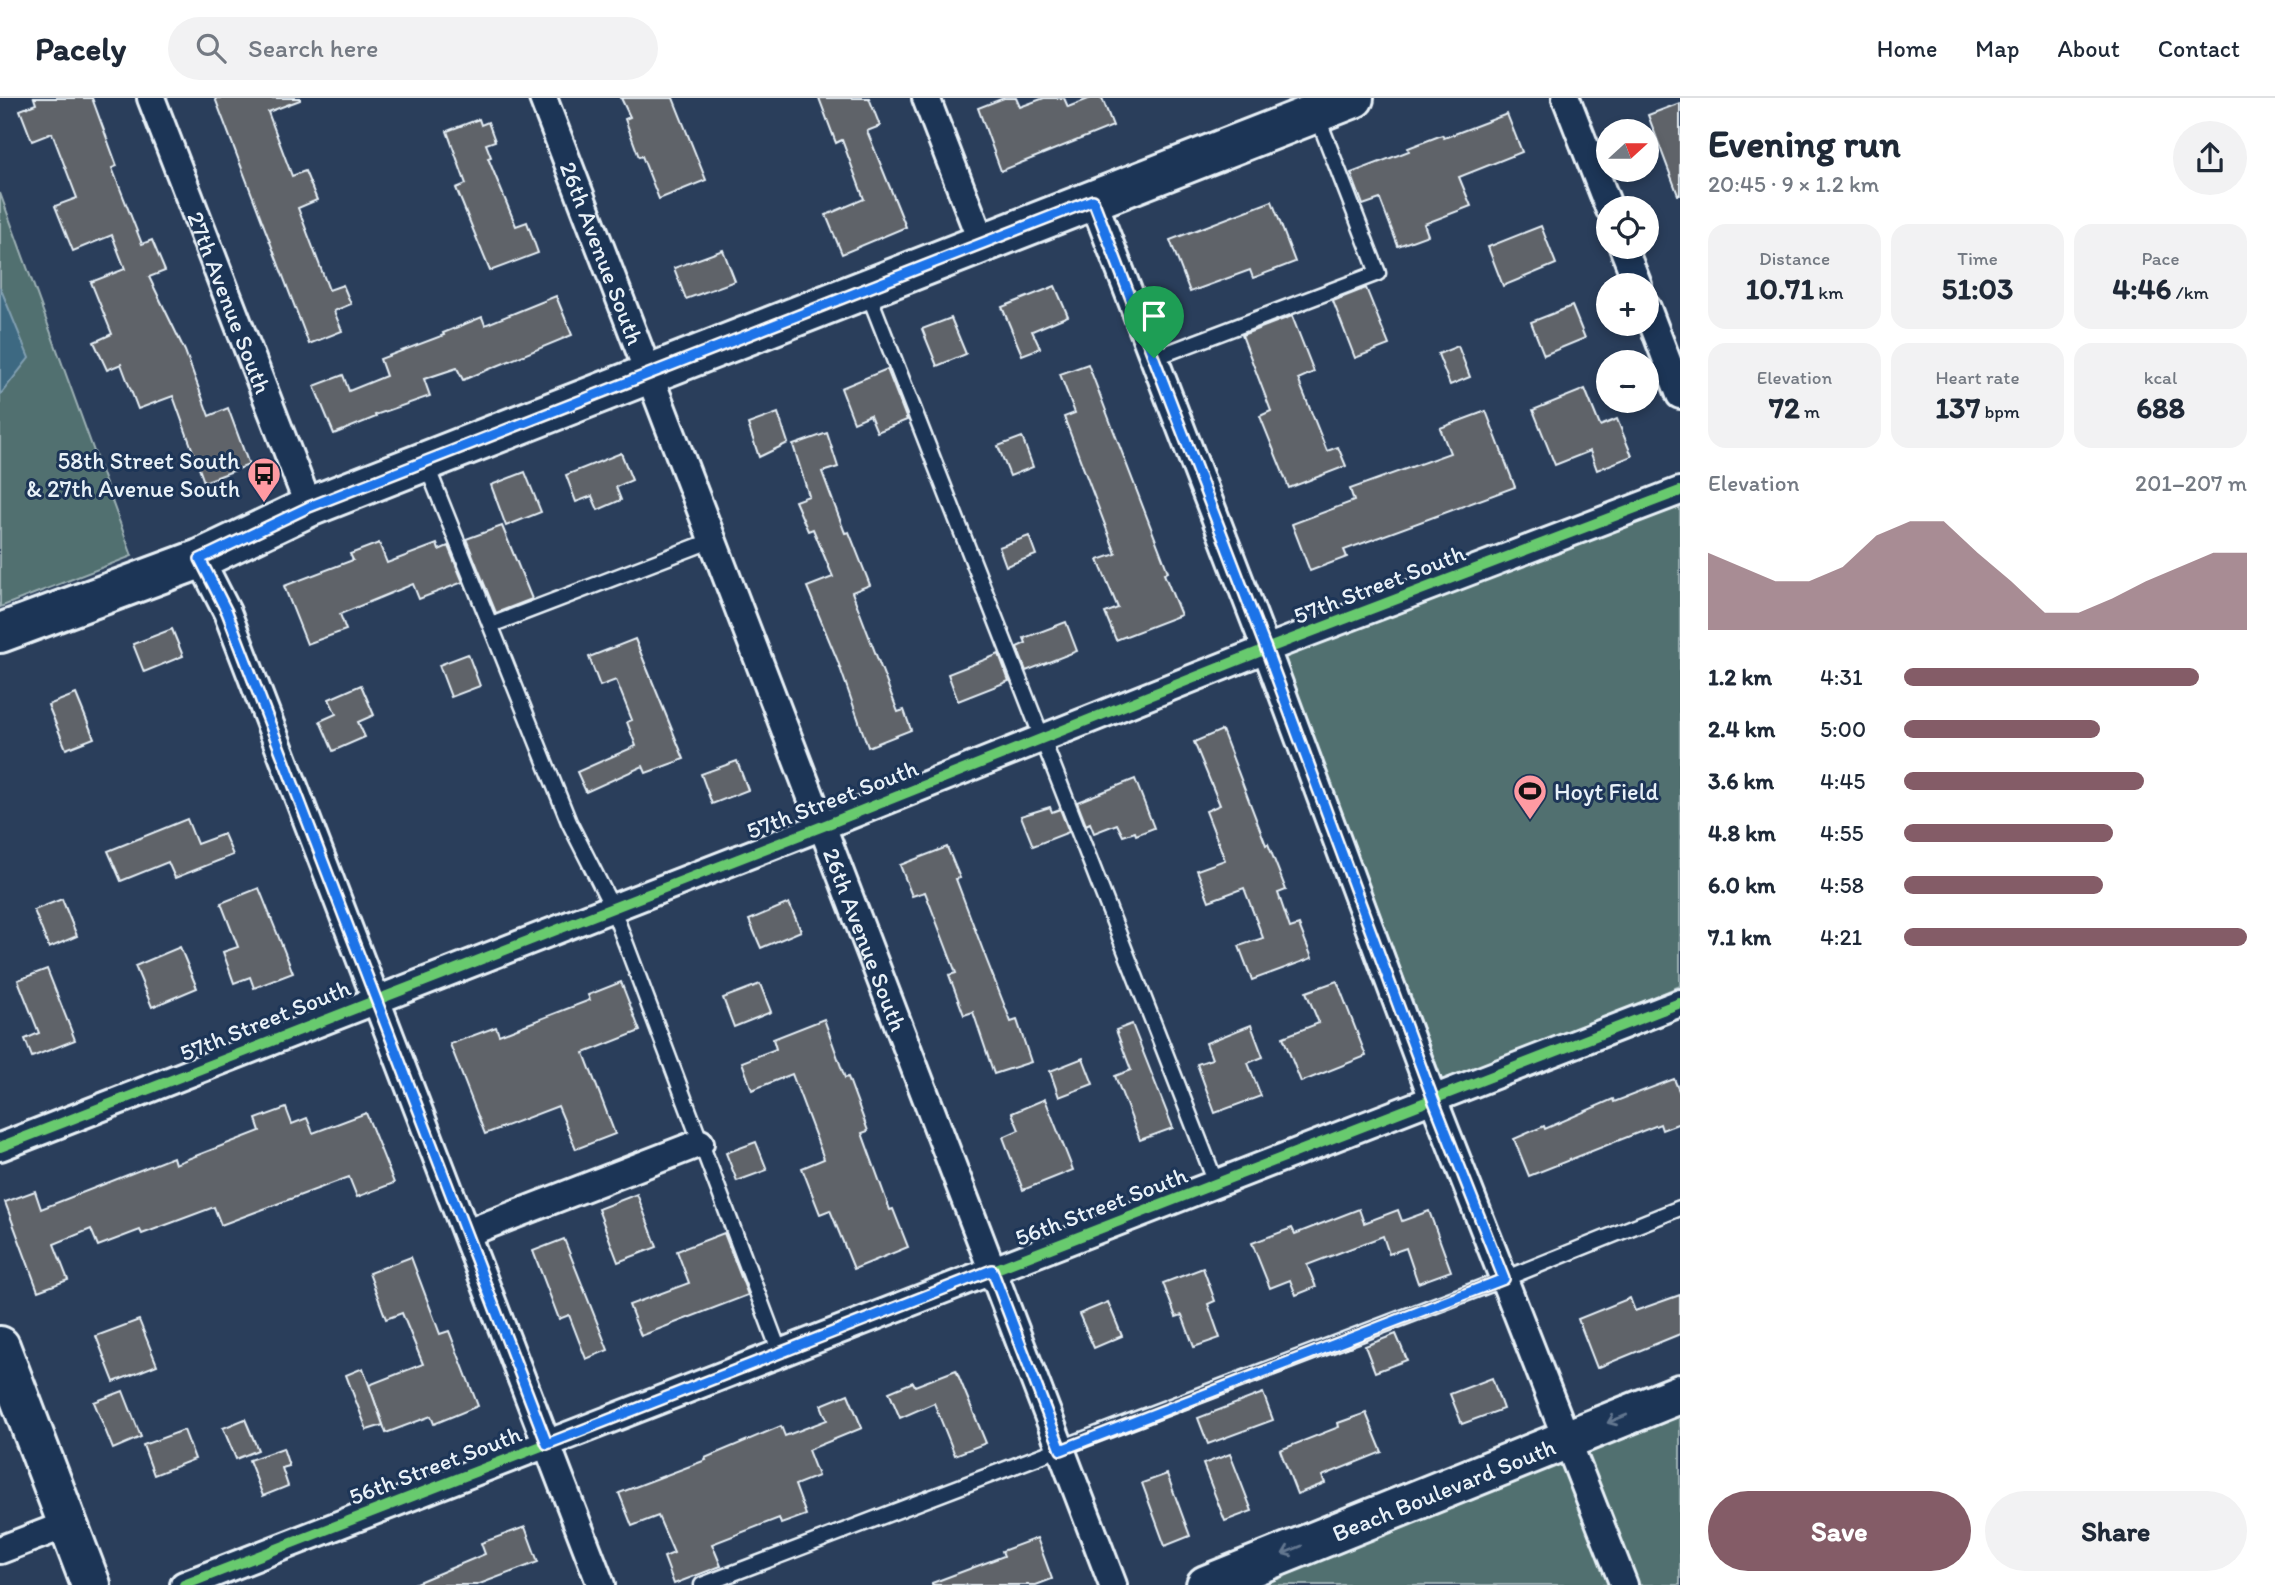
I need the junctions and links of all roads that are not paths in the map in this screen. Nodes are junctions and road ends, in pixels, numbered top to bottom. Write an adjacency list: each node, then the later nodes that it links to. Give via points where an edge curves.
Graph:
1 (151, 98): 17 (street, 27th Avenue South)
2 (543, 98): 13 (street, 26th Avenue South)
3 (926, 98): 9 (street)
4 (1354, 98): 6 (street)
5 (1566, 98): 7 (street)
6 (1308, 109): 8 (street); 12 (lane, via 1378,273)
7 (1604, 196)
8 (1093, 200): 9 (street); 12 (street)
9 (982, 243): 10 (street)
10 (867, 288): 13 (street); 23 (lane)
11 (1658, 336): 14 (street)
12 (1154, 358): 22 (street)
13 (649, 373): 15 (street); 18 (street, 26th Avenue South)
14 (1680, 395)
15 (425, 461): 17 (street); 20 (lane)
16 (1680, 491): 22 (street, 57th Street South)
17 (309, 507): 19 (street)
18 (713, 540): 20 (lane); 24 (street, 26th Avenue South)
19 (200, 559): 21 (street); 26 (street, via 227,612)
20 (491, 625): 25 (lane, via 569,822)
21 (0, 633)
22 (1266, 649): 23 (street, 57th Street South); 28 (street)
23 (1043, 738): 24 (street, 57th Street South); 31 (lane)
24 (822, 826): 25 (street, 57th Street South); 34 (street, 26th Avenue South)
25 (612, 907): 26 (street, 57th Street South); 29 (lane)
26 (375, 999): 30 (street, 57th Street South); 33 (street)
27 (1680, 1003): 28 (street, 56th Street South)
28 (1433, 1099): 31 (street, 56th Street South); 35 (street)
29 (700, 1143): 33 (street); 37 (lane)
30 (0, 1147)
31 (1216, 1183): 34 (street, 56th Street South)
32 (1680, 1208): 35 (lane)
33 (467, 1233): 40 (street)
34 (992, 1270): 37 (street, 56th Street South); 41 (street, 26th Avenue South)
35 (1504, 1279): 39 (street); 41 (lane)
36 (0, 1346): 42 (street, via 17,1406)
37 (780, 1353): 40 (street, 56th Street South)
38 (1680, 1394): 39 (street, Beach Boulevard South, one-way to 39)
39 (1567, 1439): 49 (street, Beach Boulevard South, one-way to 49); 50 (street)
40 (547, 1444): 45 (street, 56th Street South); 46 (street)
41 (1061, 1450): 47 (lane); 48 (street, 26th Avenue South)
42 (68, 1524): 43 (street); 44 (street)
43 (0, 1550)
44 (91, 1585)
45 (184, 1585)
46 (601, 1585)
47 (702, 1585)
48 (1113, 1585)
49 (1206, 1585)
50 (1624, 1585)

